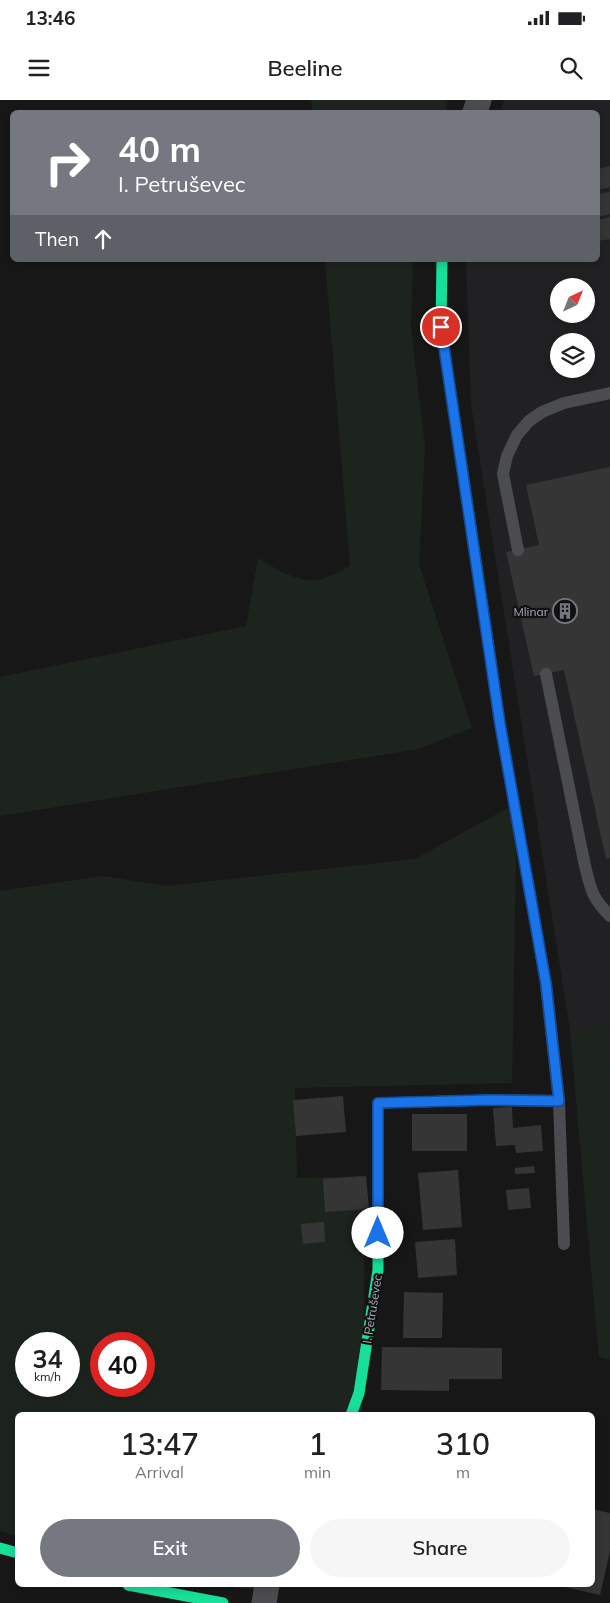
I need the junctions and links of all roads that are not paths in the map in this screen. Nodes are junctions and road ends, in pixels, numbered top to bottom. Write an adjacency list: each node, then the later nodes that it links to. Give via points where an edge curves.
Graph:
1 (442, 262): 6 (street, via 442,336 500,724)
2 (610, 393): 3 (lane, via 564,403 542,412 529,421 517,436 503,474)
3 (518, 550)
4 (546, 674): 5 (lane, via 592,893)
5 (610, 916)
6 (546, 984): 8 (lane)
7 (490, 1100): 8 (lane); 10 (street, I. Petruševec, via 378,1103 378,1270 358,1393)
8 (559, 1101): 9 (lane)
9 (564, 1244)
10 (351, 1412)
11 (0, 1548): 12 (street)
12 (15, 1552)
13 (139, 1587): 15 (street)
14 (267, 1587): 16 (street)
15 (223, 1603)
16 (264, 1603)

